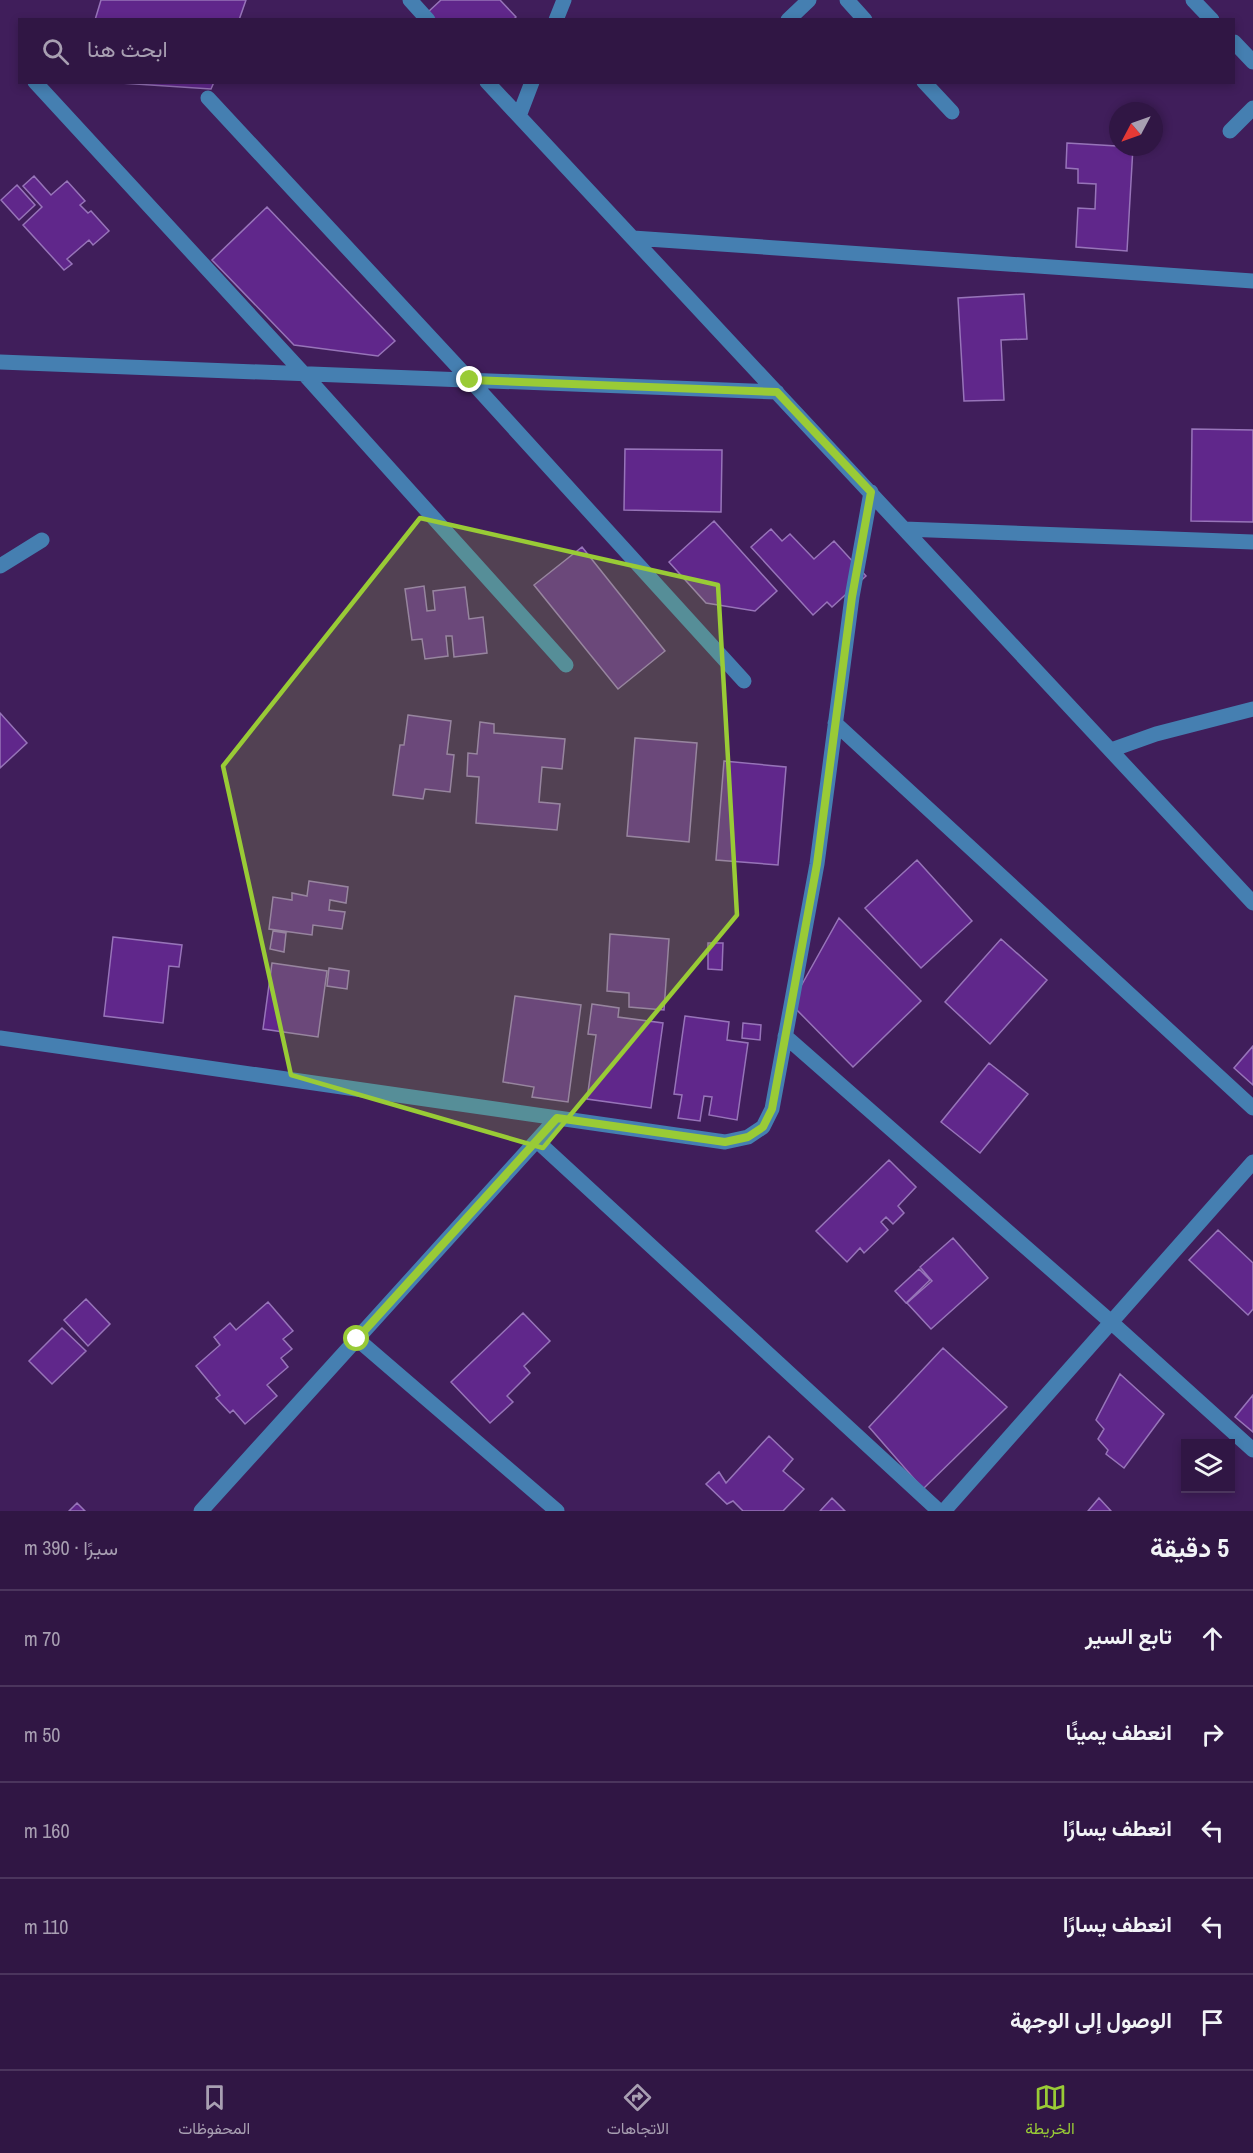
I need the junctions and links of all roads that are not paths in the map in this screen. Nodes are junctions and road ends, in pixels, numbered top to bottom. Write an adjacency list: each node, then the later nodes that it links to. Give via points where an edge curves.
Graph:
1 (410, 0): 6 (street)
2 (564, 0): 7 (street)
3 (809, 0): 8 (street)
4 (847, 0): 9 (street)
5 (1193, 0): 10 (street)
6 (427, 18)
7 (557, 18)
8 (790, 18)
9 (863, 18)
10 (1210, 18)
11 (1235, 44): 12 (street)
12 (1253, 62)
13 (37, 84): 25 (street)
14 (490, 84): 20 (street)
15 (531, 84): 20 (street)
16 (926, 84): 19 (street)
17 (208, 98): 26 (street)
18 (1253, 108): 21 (street)
19 (951, 112)
20 (519, 116): 22 (street)
21 (1230, 131)
22 (633, 238): 23 (street); 27 (street)
23 (1253, 281)
24 (0, 362): 25 (street)
25 (304, 374): 26 (street); 33 (street)
26 (470, 380): 27 (street); 34 (street)
27 (777, 392): 28 (street)
28 (871, 492): 29 (street); 36 (street)
29 (904, 529): 31 (street); 37 (street)
30 (42, 540): 32 (street)
31 (1253, 542)
32 (0, 566)
33 (566, 665)
34 (744, 681)
35 (1253, 709): 37 (street)
36 (835, 723): 39 (street, via 817,864); 41 (street)
37 (1111, 750): 38 (street)
38 (1253, 903)
39 (785, 1036): 42 (street, via 772,1109 763,1127 748,1137 725,1142); 45 (street)
40 (0, 1038): 42 (street)
41 (1253, 1108)
42 (557, 1118): 43 (street)
43 (537, 1141): 46 (street); 50 (street)
44 (1253, 1162): 45 (street)
45 (1112, 1322): 47 (street); 51 (street)
46 (357, 1339): 48 (street); 49 (street)
47 (1253, 1450)
48 (201, 1511)
49 (557, 1511)
50 (939, 1511)
51 (944, 1511)

